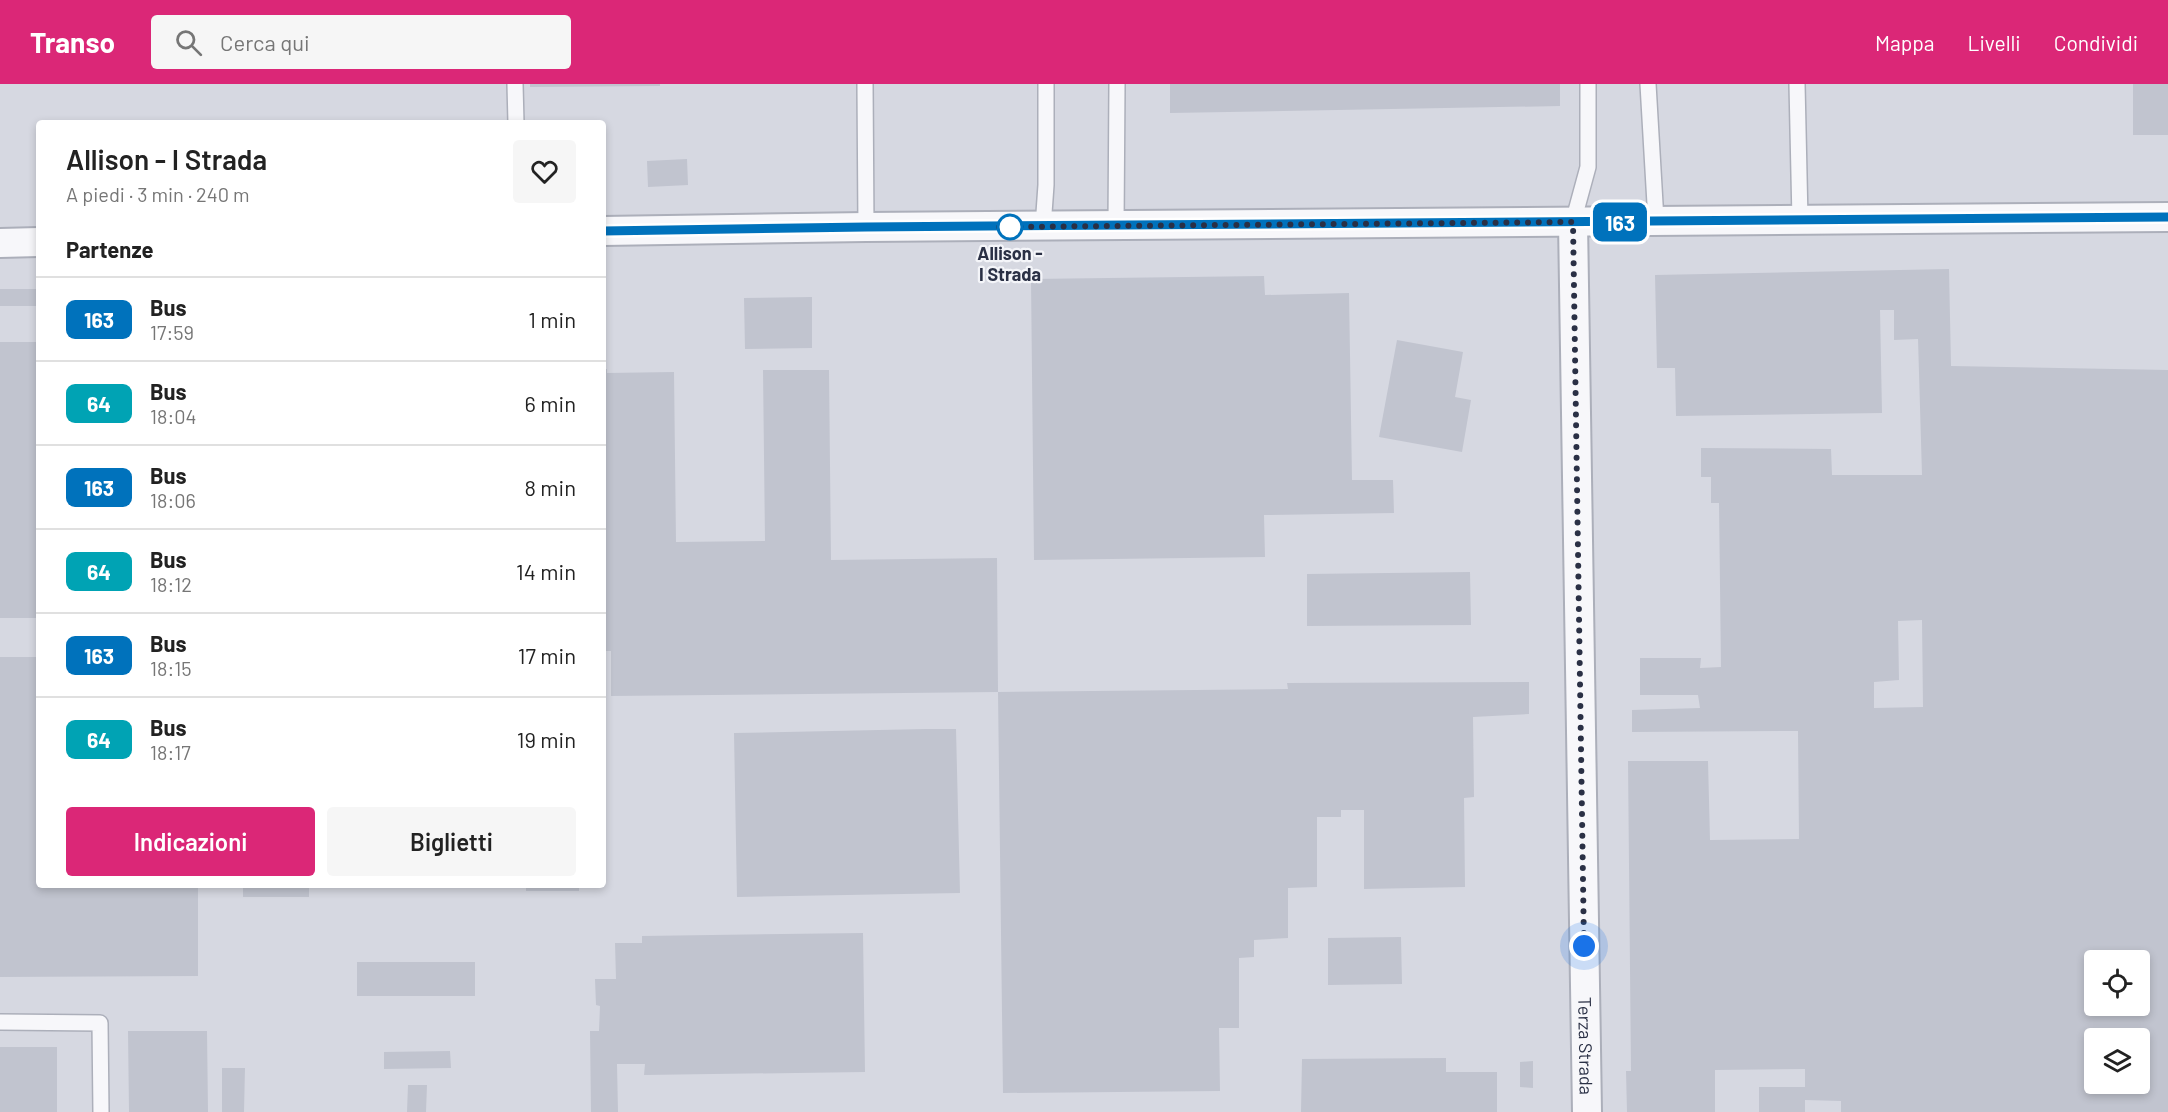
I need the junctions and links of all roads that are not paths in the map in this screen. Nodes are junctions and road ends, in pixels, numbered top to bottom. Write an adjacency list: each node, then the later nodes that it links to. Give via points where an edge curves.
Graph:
1 (516, 84): 8 (lane)
2 (865, 84): 14 (lane)
3 (1046, 84): 15 (lane)
4 (1117, 84): 13 (lane)
5 (1588, 84): 12 (lane, via 1588,167)
6 (1648, 84): 11 (lane)
7 (1797, 84): 10 (lane)
8 (516, 120)
9 (2168, 217): 10 (street)
10 (1800, 220): 11 (street)
11 (1656, 221): 12 (street)
12 (1573, 222): 13 (street); 21 (street, Terza Strada)
13 (1116, 225): 15 (street)
14 (866, 227): 15 (street); 16 (street)
15 (1043, 227)
16 (606, 231)
17 (36, 242): 18 (street)
18 (0, 243)
19 (0, 1022): 20 (lane, via 100,1023)
20 (101, 1112)
21 (1587, 1112)

